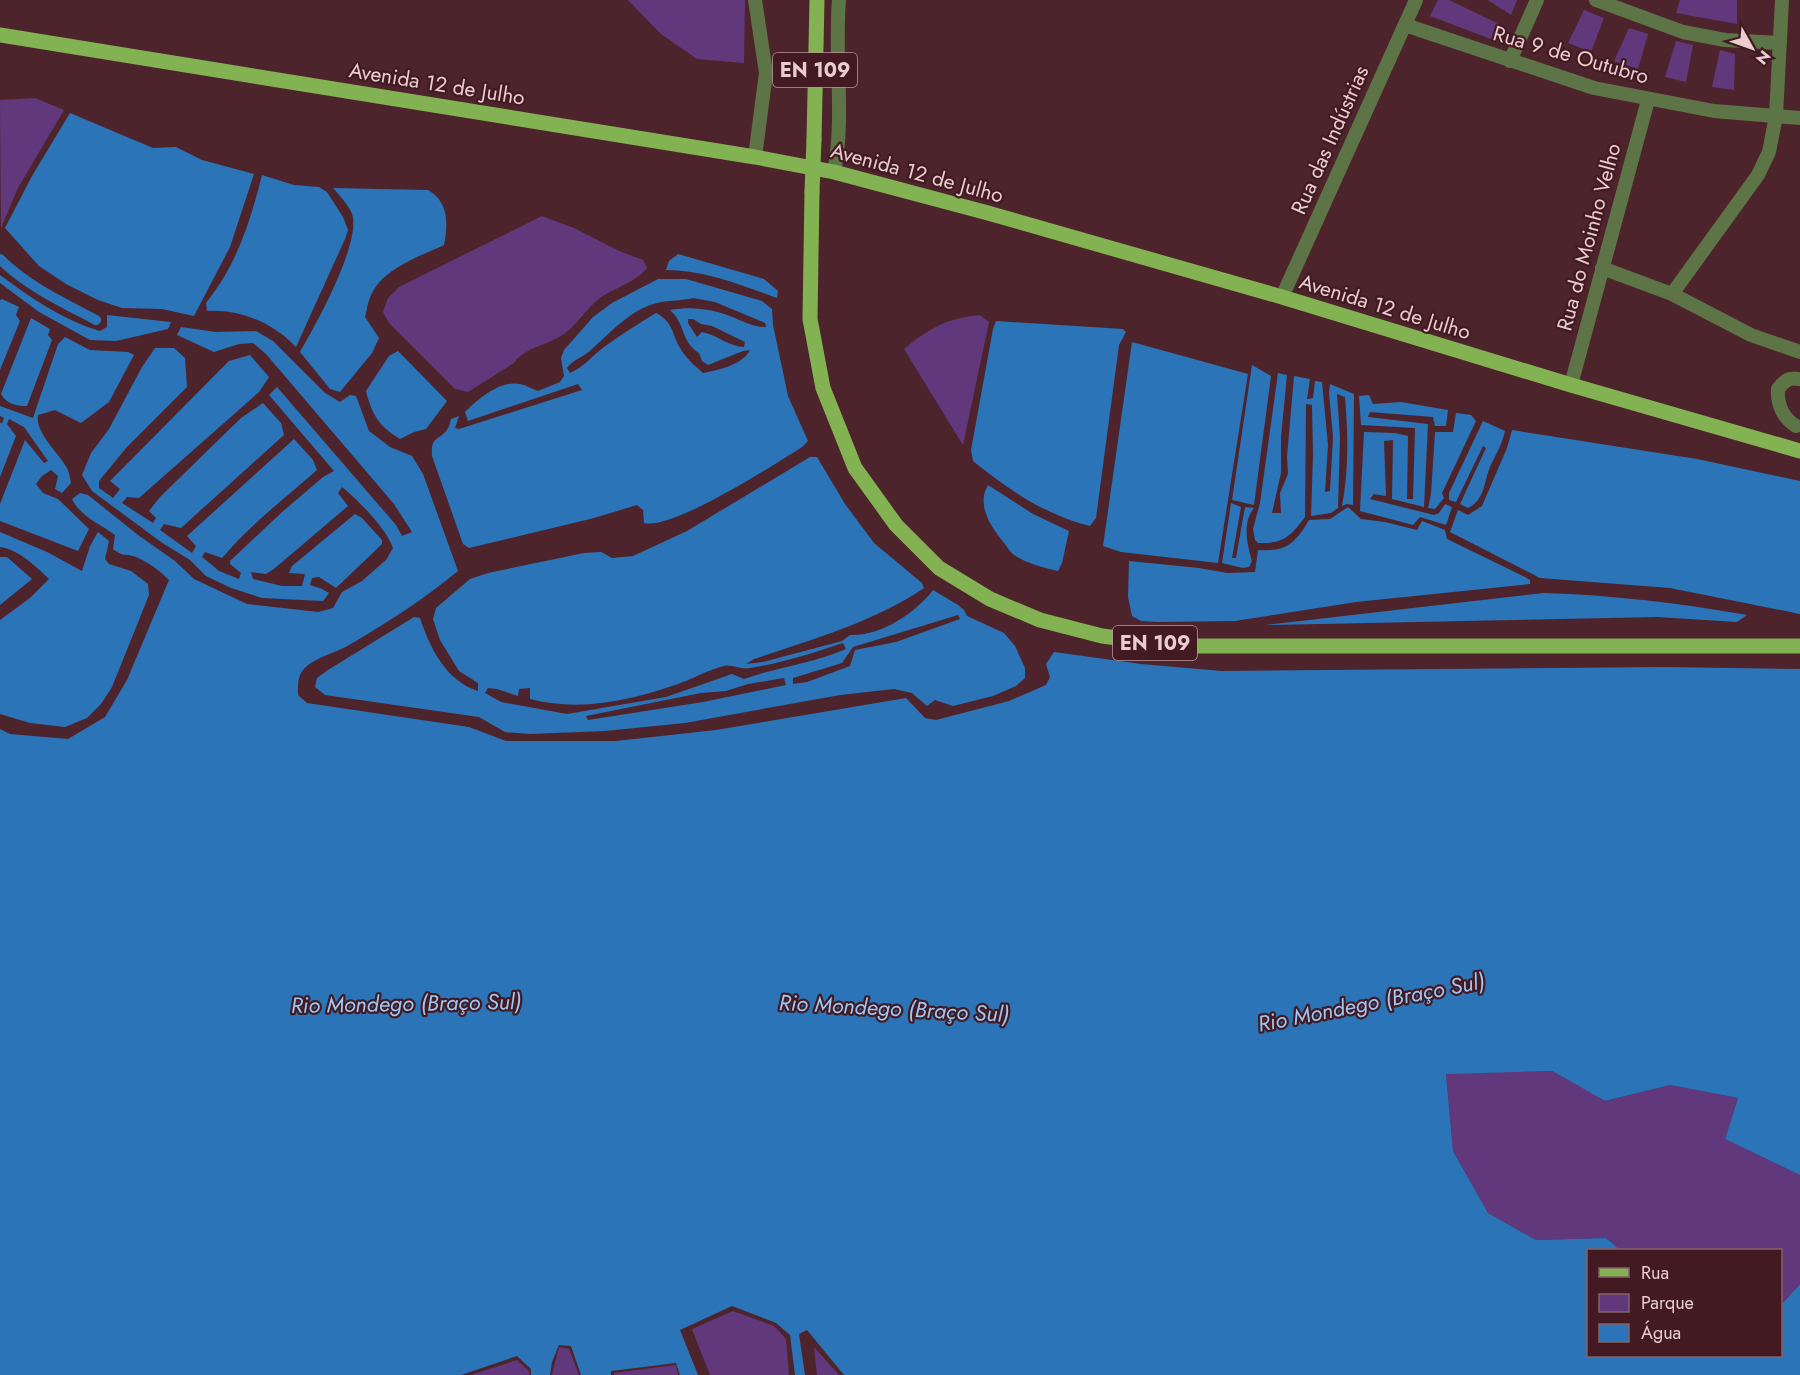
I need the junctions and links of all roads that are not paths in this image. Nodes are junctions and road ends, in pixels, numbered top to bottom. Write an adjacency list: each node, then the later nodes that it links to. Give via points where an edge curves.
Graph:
1 (755, 0): 15 (street, via 766,73)
2 (817, 0): 25 (main road, EN 109, bridge, via 810,319 823,388 855,468 896,525 939,568 990,599 1040,620 1102,636 1182,646)
3 (838, 0): 16 (street, via 839,147)
4 (1416, 0): 8 (street, Rua das Indústrias)
5 (1537, 0): 11 (street)
6 (1596, 0): 10 (street, via 1683,32)
7 (1782, 0): 10 (street)
8 (1405, 25): 11 (street, Rua 9 de Outubro); 19 (street, Rua das Indústrias)
9 (0, 35): 15 (main road, Avenida 12 de Julho)
10 (1780, 44): 13 (street)
11 (1510, 61): 12 (street, Rua 9 de Outubro, via 1594,88)
12 (1648, 100): 13 (street, Rua 9 de Outubro); 17 (street, Rua do Moinho Velho)
13 (1776, 116): 14 (street, Rua 9 de Outubro); 18 (street, via 1769,152 1758,175)
14 (1800, 118)
15 (755, 157): 16 (main road, Avenida 12 de Julho)
16 (834, 172): 19 (main road, Avenida 12 de Julho)
17 (1602, 268): 18 (street); 22 (street, Rua do Moinho Velho)
18 (1672, 294): 20 (street, via 1751,335)
19 (1282, 297): 22 (main road, Avenida 12 de Julho)
20 (1800, 352)
21 (1800, 379): 23 (street, via 1791,377 1784,381 1777,394 1787,421)
22 (1571, 385): 24 (main road, Avenida 12 de Julho)
23 (1796, 426)
24 (1800, 451)
25 (1800, 646)

